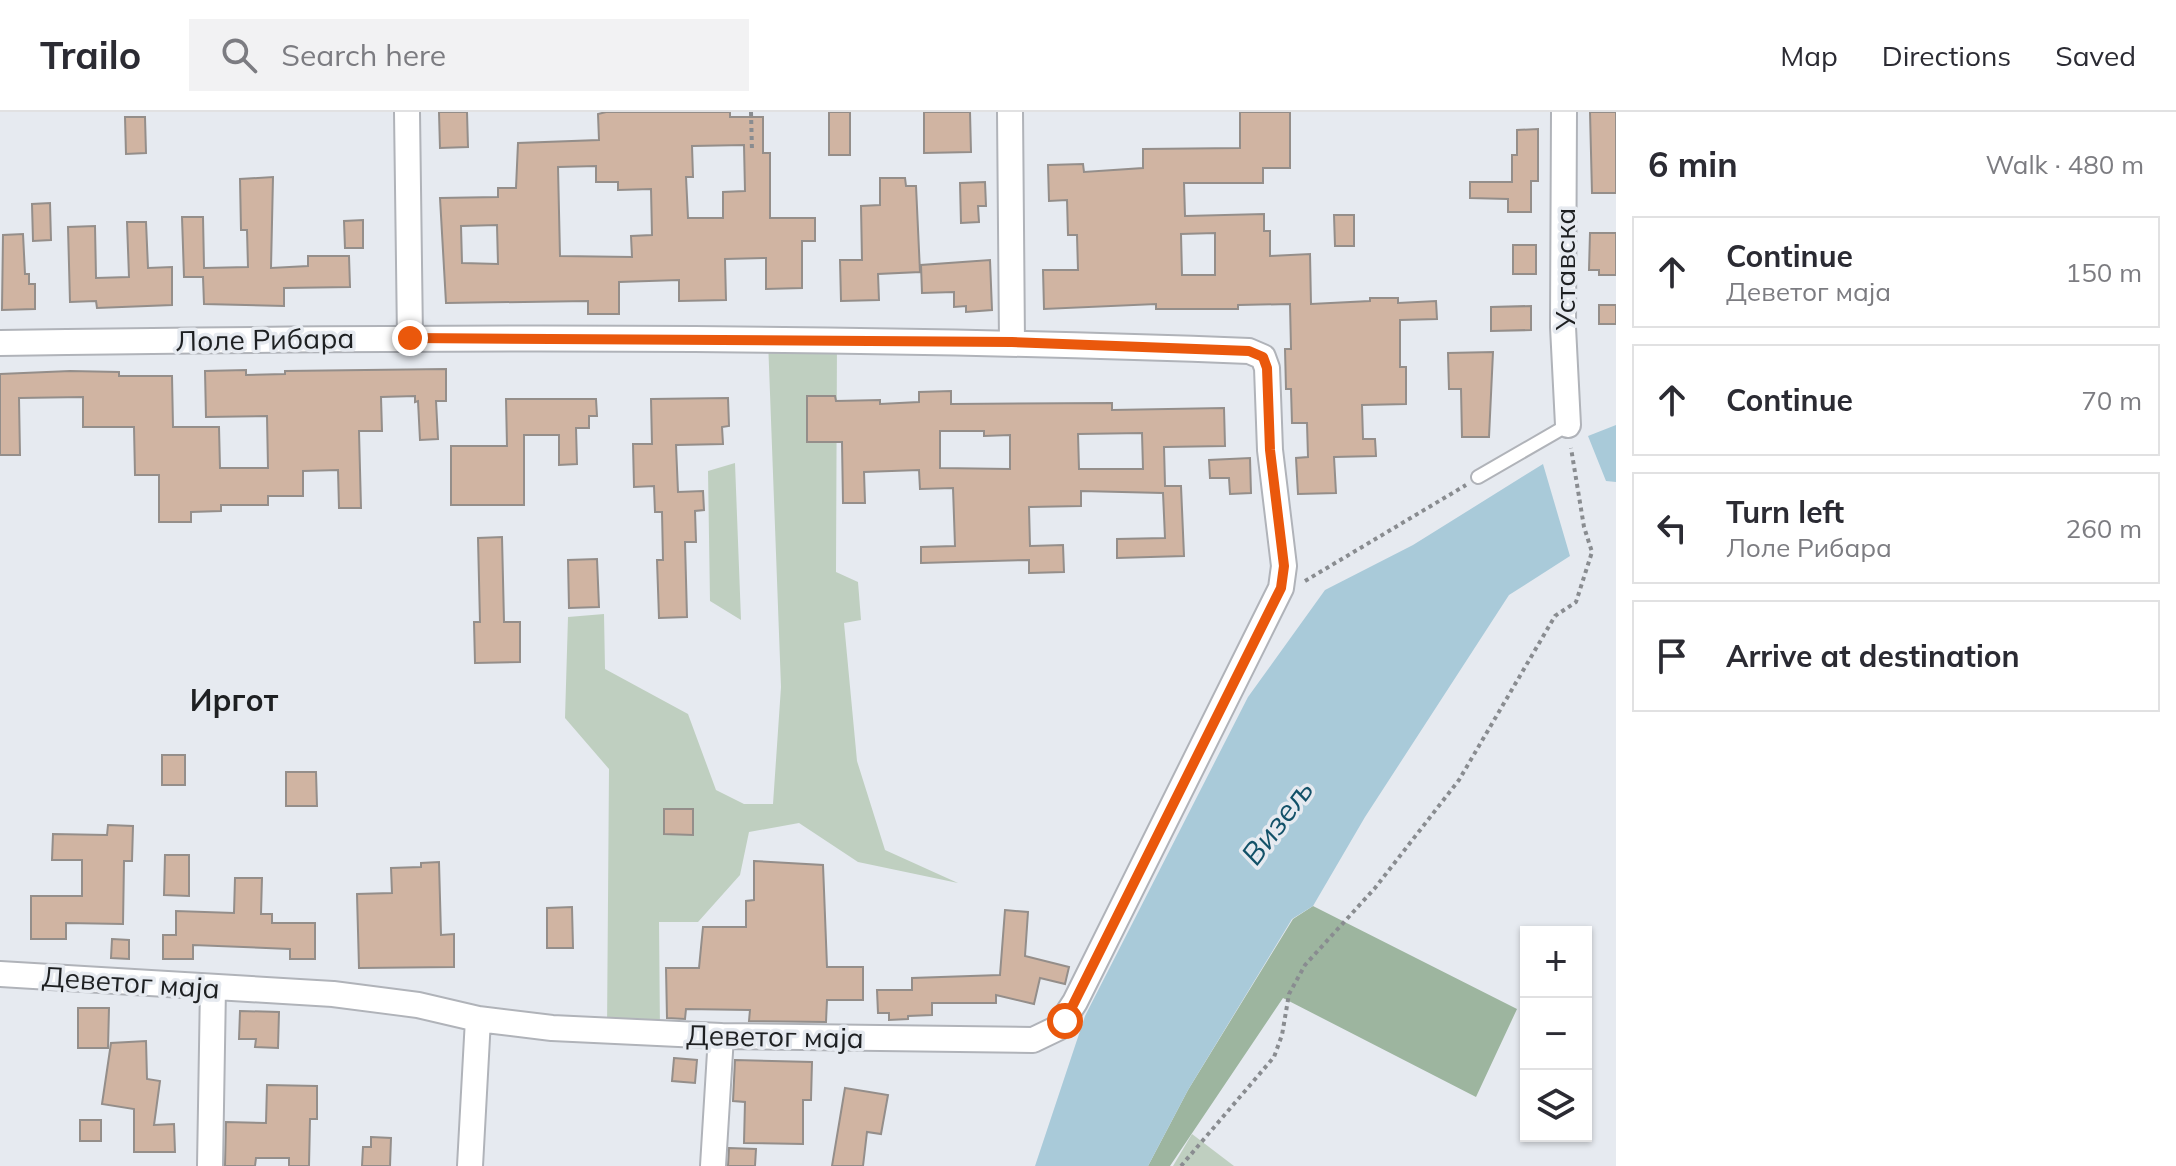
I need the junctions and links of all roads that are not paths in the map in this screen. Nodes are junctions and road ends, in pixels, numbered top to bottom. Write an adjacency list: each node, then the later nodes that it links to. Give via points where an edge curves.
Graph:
1 (407, 112): 4 (street)
2 (1010, 112): 5 (street)
3 (1564, 112): 7 (street, Уставска)
4 (410, 338): 5 (street, Лоле Рибара); 6 (street, Лоле Рибара)
5 (1012, 342): 9 (street, Лоле Рибара, via 1249,351 1263,357 1284,566)
6 (0, 343)
7 (1568, 425): 8 (lane)
8 (1478, 477)
9 (1281, 588): 13 (street, Деветог маја, via 1058,1028 1033,1040 1015,1041)
10 (0, 974): 11 (street, Деветог маја)
11 (213, 987): 12 (street, Деветог маја, via 333,994); 14 (street)
12 (478, 1019): 13 (street, Деветог маја); 15 (street)
13 (721, 1036): 16 (street)
14 (210, 1166)
15 (470, 1166)
16 (713, 1166)

